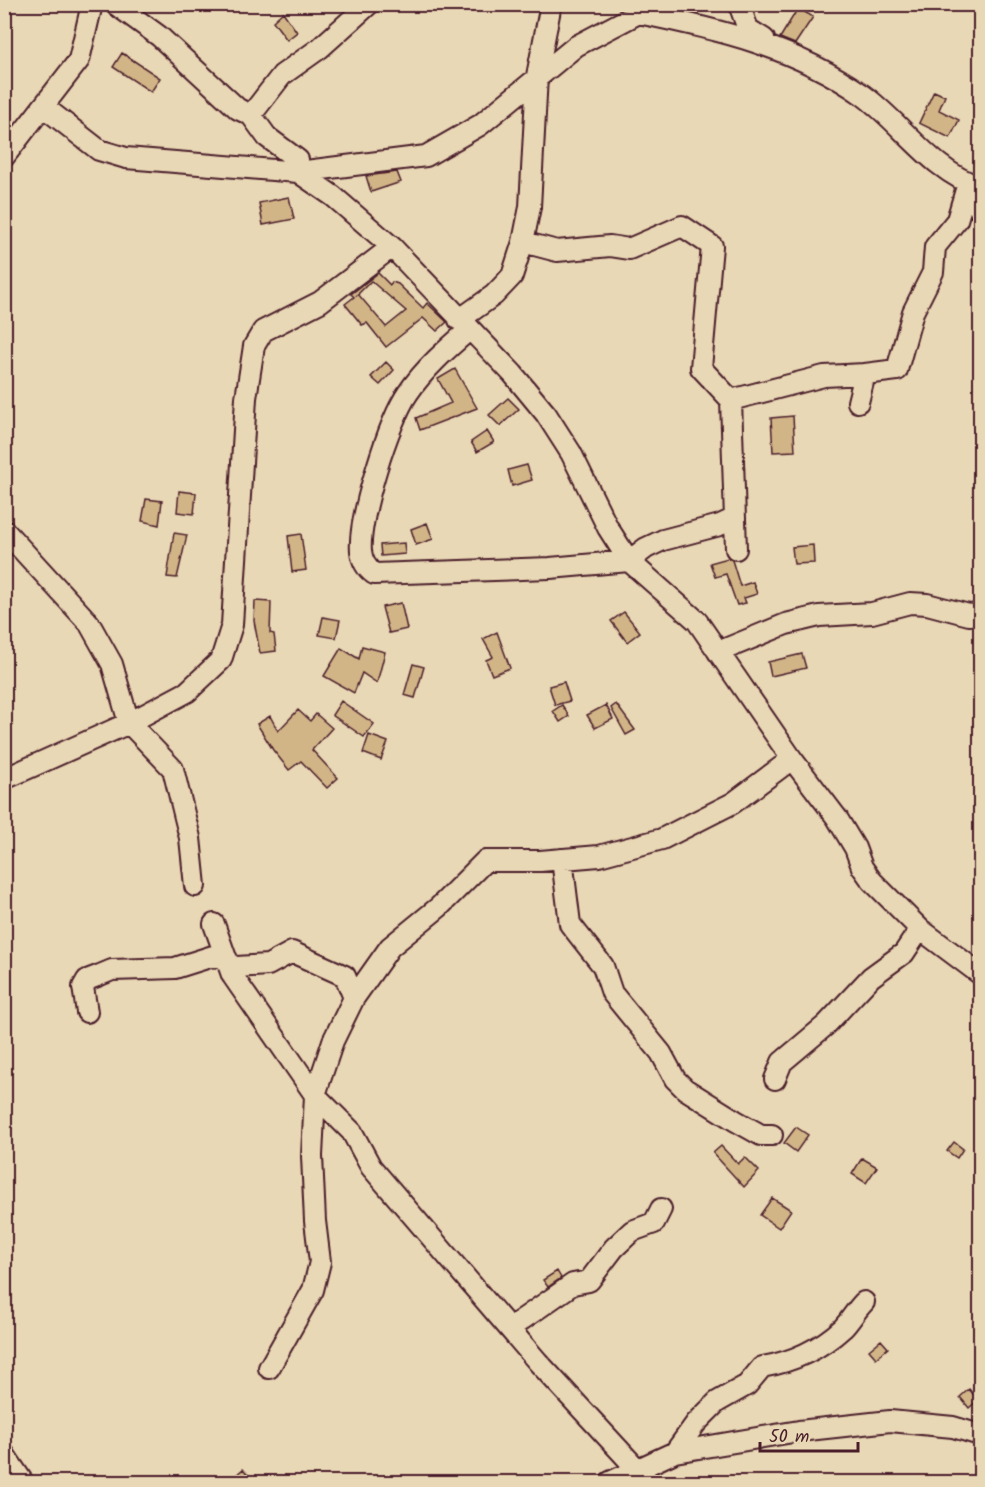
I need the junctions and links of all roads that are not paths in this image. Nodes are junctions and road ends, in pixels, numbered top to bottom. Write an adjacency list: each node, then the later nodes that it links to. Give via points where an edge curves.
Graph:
1 (92, 4): 10 (street, via 79,60)
2 (115, 4): 11 (street, via 159,36 238,109)
3 (369, 4): 11 (street, via 320,48 282,75)
4 (551, 4): 9 (street)
5 (656, 4): 7 (street)
6 (739, 4): 8 (street, via 748,29)
7 (638, 14): 8 (street, via 707,27); 9 (street, via 576,46)
8 (783, 53): 14 (street, via 821,69 863,96 895,121 943,169)
9 (537, 76): 13 (street, via 480,125 426,156); 16 (street, via 530,207)
10 (44, 107): 12 (street); 13 (street, via 99,150 126,158)
11 (251, 115): 13 (street, via 267,137 298,160)
12 (4, 157)
13 (298, 172): 17 (street, via 333,196)
14 (974, 185): 15 (street); 19 (street, via 957,220 935,247 933,272 913,312 897,370)
15 (981, 210)
16 (523, 242): 18 (street, via 512,276); 20 (street, via 557,251 610,246 629,249 682,226 712,246 701,368)
17 (392, 247): 18 (street); 28 (street, via 320,302 263,331 254,346 246,398 232,625 221,660 187,692)
18 (464, 325): 25 (street, via 546,414); 25 (street, via 407,394 393,425 362,526 361,552 366,568 382,576)
19 (865, 374): 20 (street, via 824,376); 21 (street)
20 (730, 400): 22 (street)
21 (858, 402)
22 (735, 518): 24 (street); 25 (street, via 663,540)
23 (4, 530): 28 (street, via 89,624 112,664)
24 (736, 549)
25 (629, 561): 27 (street, via 697,621)
26 (981, 614): 27 (street, via 910,603 872,613 819,616 786,624)
27 (718, 652): 29 (street)
28 (129, 723): 30 (street); 32 (street, via 172,769 190,838)
29 (792, 759): 31 (street, via 733,803 662,839 599,856); 34 (street, via 837,818 872,881)
30 (4, 779)
31 (562, 859): 37 (street, via 485,861 439,907 390,947); 41 (street, via 570,924 603,966 612,993 660,1053 675,1079 761,1135)
32 (195, 886)
33 (214, 924): 35 (street)
34 (920, 929): 36 (street); 39 (street, via 904,953 871,977 826,1025 782,1062)
35 (230, 967): 37 (street, via 268,965 292,952 345,976); 38 (street, via 213,956 175,968 112,970 87,980 83,987); 40 (street)
36 (981, 974)
37 (354, 998): 40 (street, via 333,1041)
38 (87, 1012)
39 (775, 1079)
40 (315, 1095): 44 (street, via 352,1132 371,1167); 45 (street, via 312,1156 320,1262 314,1290)
41 (772, 1135)
42 (661, 1209): 44 (street, via 654,1223 632,1231 614,1248 589,1281 573,1284)
43 (864, 1302): 47 (street, via 844,1327 811,1352 762,1367 747,1385 717,1402)
44 (510, 1328): 49 (street)
45 (269, 1368)
46 (981, 1435): 47 (street, via 953,1427 890,1421 799,1431)
47 (675, 1452): 49 (street)
48 (4, 1454): 50 (street)
49 (642, 1476): 51 (street)
50 (23, 1482)
51 (610, 1482)

